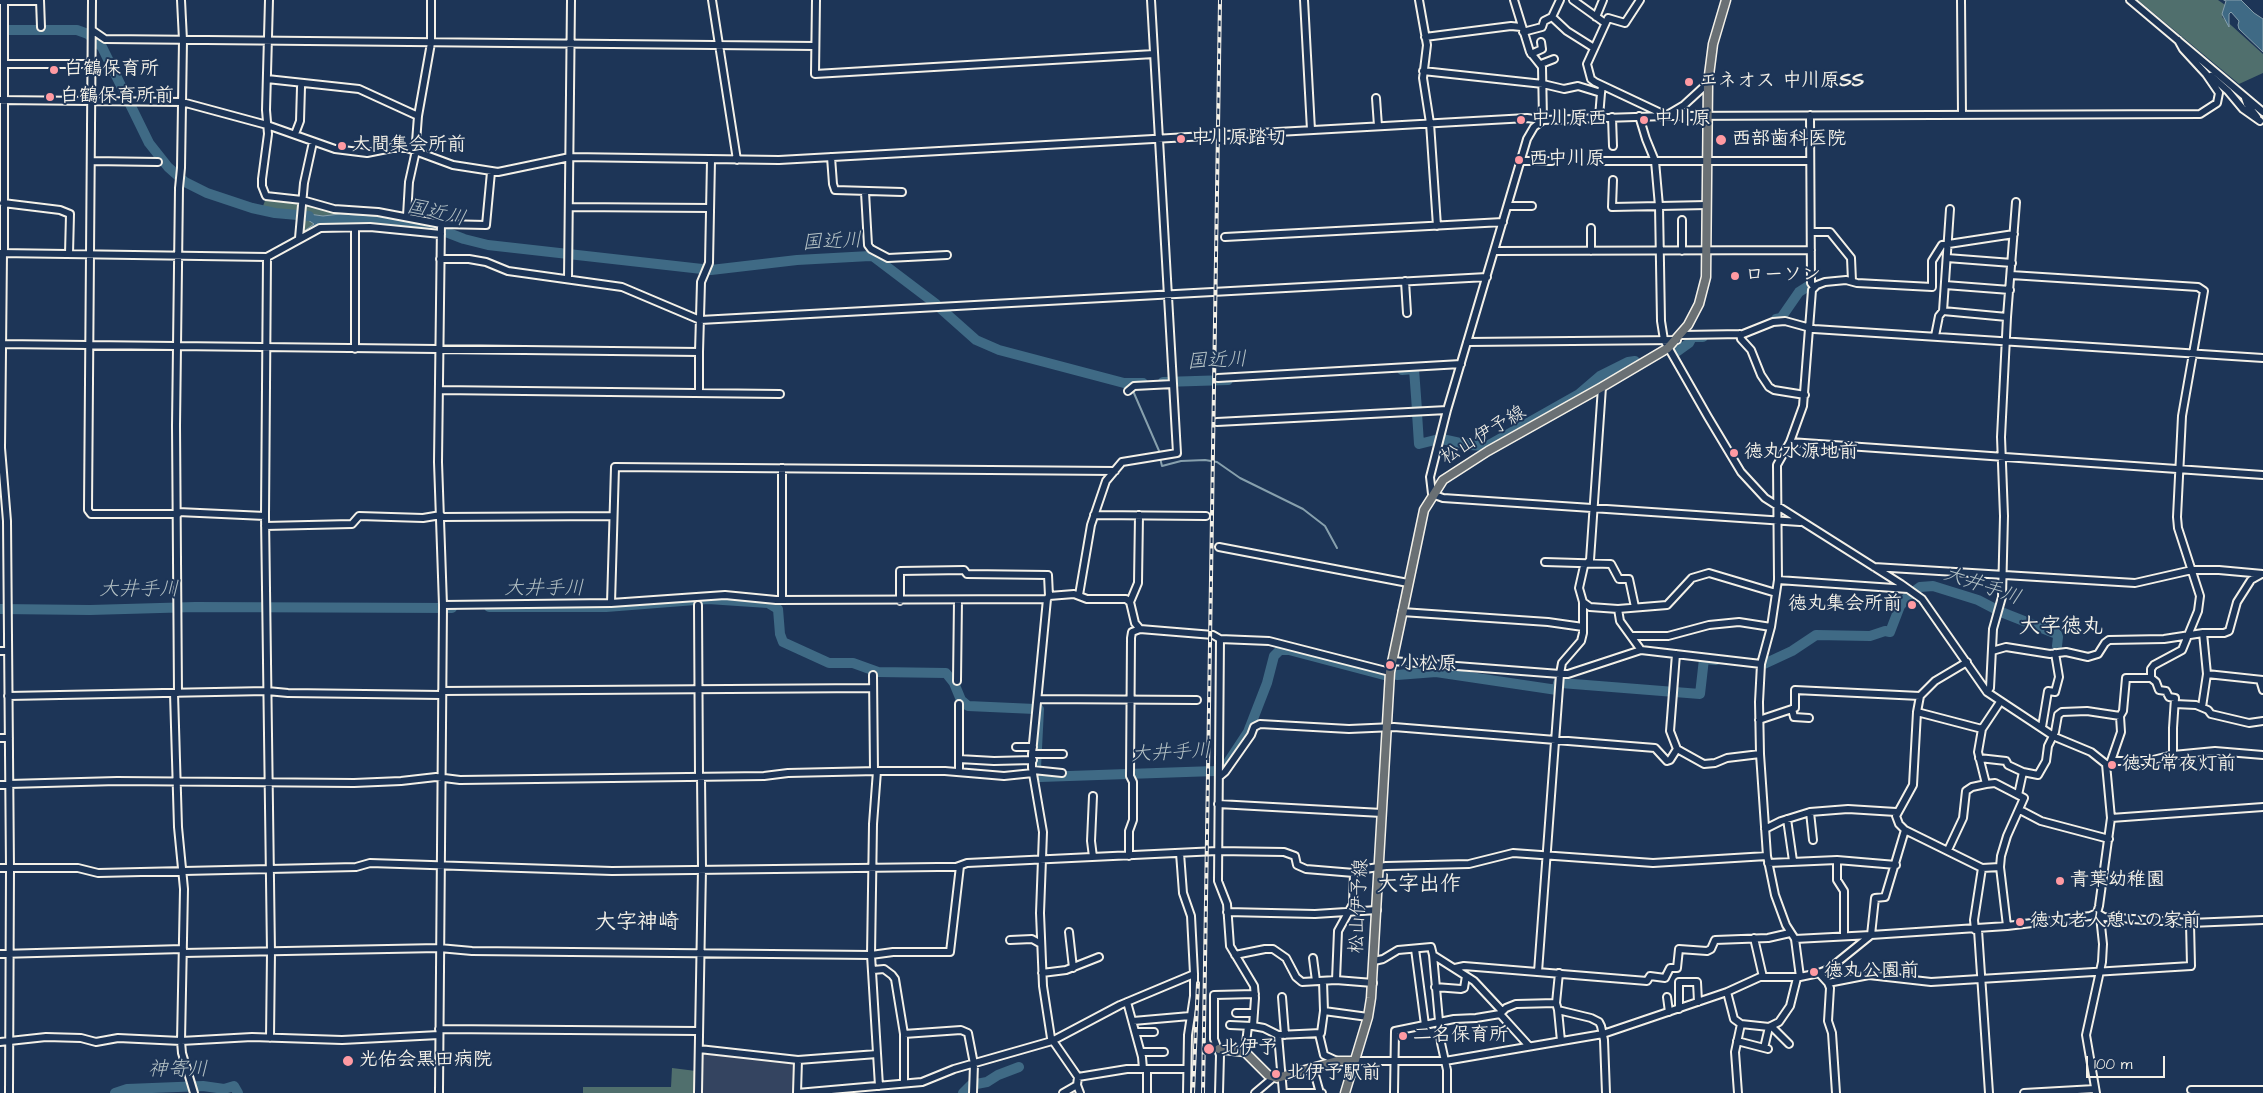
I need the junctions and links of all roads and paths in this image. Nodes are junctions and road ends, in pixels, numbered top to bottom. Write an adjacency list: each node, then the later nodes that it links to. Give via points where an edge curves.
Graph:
1 (0, 0): 2 (street)
2 (4, 0): 20 (street); 41 (street)
3 (92, 0): 27 (street)
4 (181, 0): 29 (street)
5 (269, 0): 31 (street)
6 (431, 0): 32 (street)
7 (571, 0): 34 (street)
8 (712, 0): 35 (street)
9 (816, 0): 36 (street)
10 (1151, 0): 38 (street)
11 (1304, 0): 70 (street)
12 (1420, 0): 28 (street)
13 (1514, 0): 26 (street)
14 (1560, 0): 22 (street)
15 (1603, 0): 23 (street)
16 (1640, 0): 24 (street, via 1625,23 1608,18)
17 (1726, 0): 47 (main road, 松山伊予線, via 1713,44)
18 (1961, 0): 57 (street)
19 (2130, 0): 30 (street)
20 (40, 1): 25 (street)
21 (1575, 1): 23 (street)
22 (1552, 17): 26 (street, via 1544,21 1542,27); 37 (street)
23 (1596, 17): 24 (street)
24 (1605, 24): 37 (street)
25 (41, 27)
26 (1522, 30): 28 (street, via 1511,26); 39 (street)
27 (92, 34): 29 (street, via 105,39); 42 (street)
28 (1425, 36): 44 (street, via 1427,45)
29 (183, 40): 31 (street); 55 (street)
30 (2178, 40): 45 (street); 51 (street)
31 (268, 41): 32 (street); 46 (street)
32 (431, 42): 34 (street); 58 (street)
33 (1541, 42): 39 (street, via 1542,49)
34 (571, 44): 35 (street); 76 (street)
35 (720, 46): 36 (street); 80 (street)
36 (815, 46): 38 (street, via 815,74)
37 (1594, 48): 50 (street, via 1587,64 1591,79)
38 (1154, 54): 72 (street)
39 (1532, 54): 43 (street)
40 (1554, 59): 43 (street)
41 (4, 64): 42 (street); 53 (street)
42 (92, 64): 54 (street)
43 (1541, 64): 48 (street)
44 (1423, 71): 48 (street); 67 (street)
45 (2206, 74): 57 (street, via 2220,96 2217,103 2200,114); 66 (street)
46 (267, 79): 58 (street, via 359,89); 68 (street)
47 (1708, 83): 60 (street); 61 (main road, 松山伊予線)
48 (1543, 84): 50 (street, via 1564,89 1578,86); 65 (street)
49 (301, 87): 71 (street, via 300,121)
50 (1602, 90): 60 (street); 63 (street)
51 (2245, 96): 56 (street); 66 (street)
52 (1376, 98): 69 (street)
53 (2, 100): 54 (street); 78 (street)
54 (92, 100): 55 (street); 81 (street)
55 (182, 102): 68 (street); 125 (street)
56 (2263, 112)
57 (1962, 115): 62 (street)
58 (418, 116): 75 (street)
59 (1640, 116): 60 (street); 64 (street); 85 (street)
60 (1666, 116): 61 (street)
61 (1706, 116): 62 (street); 86 (main road, 松山伊予線)
62 (1810, 116): 87 (street)
63 (1599, 117): 64 (street); 65 (street)
64 (1612, 117): 74 (street)
65 (1543, 120): 67 (street); 82 (street, via 1530,133)
66 (2261, 122)
67 (1430, 123): 69 (street); 107 (street)
68 (267, 125): 71 (street); 93 (street, via 262,179 264,192 271,198)
69 (1378, 126): 70 (street)
70 (1311, 130): 72 (street)
71 (295, 134): 73 (street)
72 (1159, 139): 77 (street); 139 (street)
73 (313, 142): 75 (street, via 362,153 396,147); 93 (street)
74 (1613, 146)
75 (415, 150): 89 (street, via 453,165); 103 (street)
76 (570, 157): 79 (street); 89 (street); 97 (street)
77 (831, 157): 80 (street); 91 (street, via 835,190)
78 (2, 160): 95 (street)
79 (711, 160): 80 (street); 101 (street)
80 (737, 160)
81 (92, 161): 88 (street); 124 (street)
82 (1521, 161): 83 (street); 98 (street)
83 (1552, 161)
84 (1604, 161): 85 (street)
85 (1655, 161): 86 (street); 100 (street)
86 (1707, 161): 87 (street); 96 (main road, 松山伊予線)
87 (1810, 161): 111 (street)
88 (158, 162)
89 (491, 172): 110 (street, via 486,225)
90 (1612, 180): 100 (street, via 1612,207)
91 (865, 192): 92 (street); 126 (street, via 868,245 871,249 888,258)
92 (902, 192)
93 (302, 200): 103 (street, via 334,209); 114 (street)
94 (2016, 202): 112 (street)
95 (4, 203): 104 (street); 123 (street, via 70,214)
96 (1707, 204): 100 (street); 121 (main road, 松山伊予線)
97 (569, 206): 101 (street); 133 (street)
98 (1508, 206): 99 (street); 106 (street)
99 (1532, 206)
100 (1659, 206): 119 (street)
101 (710, 208): 143 (street)
102 (1950, 209): 115 (street)
103 (407, 216): 110 (street)
104 (2, 218): 122 (street)
105 (1682, 220): 120 (street)
106 (1503, 222): 107 (street); 117 (street)
107 (1437, 226): 113 (street)
108 (355, 228): 110 (street); 114 (street, via 320,228); 156 (street)
109 (1591, 228): 118 (street)
110 (441, 229): 129 (street)
111 (1810, 232): 116 (street); 135 (street, via 1830,232 1852,261)
112 (2014, 234): 115 (street); 130 (street)
113 (1225, 237)
114 (299, 238): 127 (street)
115 (1948, 244): 128 (street); 135 (street, via 1940,247 1932,261 1932,287)
116 (1810, 250): 121 (street); 137 (street, via 1811,283)
117 (1495, 251): 118 (street); 132 (street)
118 (1591, 251): 119 (street)
119 (1659, 251): 120 (street); 148 (street)
120 (1682, 251): 121 (street)
121 (1708, 251): 147 (main road, 松山伊予線, via 1702,294)
122 (2, 254): 123 (street); 151 (street)
123 (70, 254): 124 (street)
124 (91, 254): 125 (street); 152 (street)
125 (178, 255): 127 (street); 153 (street)
126 (947, 255)
127 (267, 257): 154 (street)
128 (1947, 258): 130 (street); 136 (street)
129 (440, 259): 133 (street, via 469,259 508,271); 157 (street)
130 (2012, 263): 131 (street)
131 (2011, 275): 138 (street); 159 (street, via 2202,288 2205,294)
132 (1487, 277): 134 (street); 150 (street)
133 (568, 279): 143 (street, via 622,287)
134 (1405, 281): 139 (street); 141 (street)
135 (1852, 281): 137 (street, via 1826,282)
136 (1945, 284): 138 (street); 140 (street)
137 (1814, 287): 144 (street)
138 (2010, 290): 142 (street)
139 (1168, 294): 143 (street); 163 (street)
140 (1943, 311): 142 (street); 146 (street)
141 (1407, 312)
142 (2007, 317): 149 (street)
143 (700, 320): 158 (street)
144 (1809, 327): 145 (street, via 1778,321); 146 (street); 169 (street)
145 (1741, 336): 147 (street); 169 (street, via 1769,387)
146 (1935, 336): 149 (street)
147 (1679, 337): 148 (street); 155 (main road, 松山伊予線)
148 (1664, 340): 150 (street); 155 (street)
149 (2007, 341): 159 (street); 173 (street)
150 (1467, 342): 161 (street)
151 (1, 344): 152 (street); 190 (street)
152 (90, 346): 153 (street); 183 (street, via 88,510 91,514)
153 (177, 346): 154 (street); 183 (street)
154 (265, 348): 156 (street); 186 (street)
155 (1668, 348): 164 (main road, 松山伊予線); 181 (street, via 1741,472 1754,489)
156 (355, 349): 157 (street)
157 (439, 349): 158 (street); 165 (street)
158 (699, 352): 167 (street)
159 (2194, 354): 160 (street); 176 (street, via 2182,416)
160 (2263, 358)
161 (1461, 364): 162 (street); 170 (street)
162 (1218, 378)
163 (1173, 384): 166 (street, via 1134,386); 177 (street, via 1177,453 1122,462)
164 (1602, 387): 179 (main road, 松山伊予線); 182 (street)
165 (439, 390): 167 (street); 187 (street)
166 (1128, 391)
167 (699, 393): 168 (street)
168 (780, 394)
169 (1805, 395): 172 (street)
170 (1447, 410): 171 (street); 175 (street)
171 (1217, 422)
172 (1790, 442): 173 (street); 181 (street, via 1776,465)
173 (2001, 458): 176 (street); 200 (street)
174 (782, 468): 177 (street); 188 (street, via 615,467); 207 (street)
175 (1432, 470): 179 (street, via 1434,476); 180 (street)
176 (2179, 470): 178 (street); 198 (street, via 2178,528)
177 (1115, 471): 184 (street, via 1103,489)
178 (2263, 475)
179 (1443, 480): 180 (main road, 松山伊予線)
180 (1432, 494): 182 (street, via 1443,498); 202 (main road, 松山伊予線, via 1418,529)
181 (1777, 507): 191 (street); 192 (street)
182 (1593, 508): 191 (street); 196 (street, via 1590,560)
183 (178, 513): 186 (street); 246 (street)
184 (1094, 515): 185 (street); 205 (street)
185 (1139, 515): 189 (street); 210 (street, via 1138,583)
186 (265, 516): 193 (street)
187 (441, 516): 188 (street); 193 (street, via 359,516 352,524); 213 (street)
188 (614, 516): 212 (street)
189 (1206, 516)
190 (3, 521): 227 (street)
191 (1777, 521): 192 (street); 201 (street)
192 (1801, 522): 197 (street)
193 (265, 526): 244 (street)
194 (1219, 546): 202 (street)
195 (1544, 562): 196 (street)
196 (1586, 564): 211 (street, via 1579,588); 215 (street, via 1610,564 1619,579 1629,579)
197 (1873, 566): 200 (street); 203 (street)
198 (2192, 570): 199 (street); 200 (street, via 2135,583); 222 (street, via 2200,596)
199 (2262, 574): 221 (street, via 2251,580 2238,602 2229,631)
200 (2003, 575): 228 (street)
201 (1778, 580): 203 (street); 204 (street)
202 (1408, 583): 217 (main road, 松山伊予線)
203 (1908, 589): 232 (street, via 1932,611)
204 (1776, 593): 215 (street, via 1709,573 1692,578 1667,604); 219 (street)
205 (1079, 595): 206 (street); 210 (street, via 1087,599 1121,598)
206 (1048, 598): 208 (street); 209 (street, via 1048,575 967,574 964,570 900,571); 250 (street)
207 (782, 599): 209 (street); 212 (street, via 725,595)
208 (958, 600): 209 (street); 240 (street)
209 (900, 601)
210 (1130, 602): 220 (street, via 1135,623)
211 (1583, 602): 216 (street, via 1590,607); 218 (street)
212 (611, 604): 213 (street)
213 (443, 605): 247 (street)
214 (698, 606): 242 (street)
215 (1635, 607): 216 (street)
216 (1618, 609): 223 (street, via 1620,620)
217 (1402, 612): 218 (street); 231 (main road, 松山伊予線)
218 (1583, 627): 235 (street, via 1581,641 1562,663)
219 (1771, 627): 223 (street, via 1739,622 1709,625 1668,636); 233 (street)
220 (1140, 629): 224 (street); 251 (street, via 1131,634)
221 (2203, 633): 222 (street); 236 (street)
222 (2188, 635): 229 (street, via 2109,640 2098,654 2088,658 2066,652); 238 (street, via 2182,650 2152,667)
223 (1633, 636): 225 (street)
224 (1220, 638): 234 (street, via 1270,641); 285 (street)
225 (1641, 650): 230 (street); 235 (street)
226 (0, 651): 227 (street)
227 (8, 651): 248 (street)
228 (1992, 651): 229 (street, via 2006,647); 245 (street)
229 (2055, 653): 263 (street, via 2059,677 2055,692 2048,691)
230 (1676, 654): 233 (street); 271 (street, via 1670,731)
231 (1392, 661): 234 (main road, 松山伊予線); 235 (street)
232 (1967, 662): 245 (street); 249 (street, via 1935,681)
233 (1762, 664): 261 (street)
234 (1390, 672): 264 (main road, 松山伊予線)
235 (1560, 674): 269 (street)
236 (2207, 674): 239 (street); 256 (street)
237 (873, 675): 241 (street)
238 (2151, 678): 255 (street, via 2159,690 2175,698); 259 (street, via 2126,678)
239 (2262, 680): 243 (street)
240 (957, 681)
241 (872, 688): 242 (street); 280 (street)
242 (698, 689): 247 (street); 286 (street)
243 (2263, 690)
244 (267, 691): 246 (street); 247 (street); 289 (street)
245 (1987, 692): 253 (street)
246 (176, 693): 248 (street); 288 (street)
247 (442, 693): 287 (street)
248 (8, 696): 268 (street)
249 (1920, 696): 257 (street, via 1795,690 1795,708); 258 (street)
250 (1038, 699): 251 (street); 272 (street)
251 (1130, 700): 252 (street); 311 (street, via 1133,820 1129,831)
252 (1197, 700)
253 (2000, 702): 263 (street); 265 (street)
254 (959, 704): 277 (street)
255 (2176, 704): 256 (street); 276 (street)
256 (2202, 707): 262 (street, via 2211,714 2249,722)
257 (1792, 709): 260 (street, via 1794,718); 261 (street)
258 (1917, 712): 265 (street); 299 (street, via 1913,785)
259 (2120, 716): 266 (street, via 2087,711 2062,712 2056,718); 279 (street, via 2121,732)
260 (1809, 718)
261 (1759, 720): 274 (street)
262 (2263, 721)
263 (2042, 727): 266 (street)
264 (1386, 728): 269 (street); 285 (street, via 1257,725 1225,772); 300 (main road, 松山伊予線)
265 (1982, 729): 278 (street)
266 (2053, 735): 279 (street); 283 (street, via 2046,761 2038,775)
267 (0, 738): 268 (street)
268 (9, 738): 290 (street)
269 (1555, 740): 271 (street, via 1655,748 1667,761); 310 (street)
270 (1016, 748): 272 (street)
271 (1677, 749): 274 (street, via 1704,764)
272 (1034, 754): 273 (street); 277 (street, via 994,761); 281 (street)
273 (1063, 754)
274 (1760, 754): 303 (street)
275 (2263, 755): 276 (street, via 2215,751)
276 (2173, 756): 279 (street)
277 (959, 758): 282 (street)
278 (1979, 758): 283 (street, via 2006,761); 291 (street)
279 (2109, 763): 301 (street)
280 (875, 771): 282 (street); 286 (street); 319 (street)
281 (1035, 771): 282 (street, via 1004,776); 284 (street); 315 (street, via 1042,824)
282 (959, 772)
283 (2023, 772): 293 (street)
284 (1062, 773)
285 (1219, 773): 295 (street)
286 (700, 776): 287 (street); 325 (street)
287 (440, 778): 289 (street, via 354,783); 317 (street)
288 (177, 782): 289 (street); 290 (street); 328 (street)
289 (270, 782): 327 (street)
290 (9, 784): 292 (street); 324 (street)
291 (1986, 784): 293 (street, via 1995,783); 307 (street, via 1966,790 1963,818)
292 (0, 785)
293 (2018, 795): 297 (street, via 2024,798)
294 (1093, 796): 312 (street)
295 (1218, 804): 300 (street); 308 (street)
296 (2263, 807): 301 (street)
297 (2020, 810): 305 (street, via 2041,821); 322 (street, via 2006,836)
298 (1810, 812): 299 (street); 302 (street); 306 (street)
299 (1896, 812): 304 (street, via 1896,820)
300 (1382, 813): 321 (main road, 松山伊予線)
301 (2111, 818): 305 (street)
302 (1787, 819): 303 (street); 316 (street)
303 (1764, 829): 313 (street)
304 (1905, 830): 307 (street); 318 (street)
305 (2110, 839): 333 (street)
306 (1813, 840)
307 (1948, 850): 326 (street)
308 (1217, 851): 309 (street); 329 (street, via 1284,852 1300,868); 331 (street, via 1218,881)
309 (1180, 853): 311 (street); 367 (street, via 1183,893 1191,916)
310 (1546, 855): 313 (street, via 1653,863); 321 (street, via 1512,853 1469,864); 362 (street)
311 (1129, 856): 312 (street)
312 (1093, 857): 315 (street)
313 (1768, 859): 316 (street); 339 (street, via 1775,895)
314 (1837, 860): 316 (street); 318 (street); 341 (street, via 1837,880 1844,891)
315 (1042, 861): 320 (street, via 967,863); 345 (street)
316 (1793, 861)
317 (440, 865): 325 (street, via 612,871); 327 (street, via 370,863 356,867); 346 (street)
318 (1896, 865): 340 (street, via 1885,897 1874,898)
319 (873, 866): 320 (street); 325 (street); 353 (street)
320 (960, 866): 353 (street, via 950,952)
321 (1379, 867): 329 (street); 330 (main road, 松山伊予線)
322 (2000, 867): 326 (street); 336 (street)
323 (0, 868): 324 (street)
324 (10, 868): 328 (street, via 78,868 98,873); 352 (street)
325 (702, 868): 350 (street)
326 (1982, 868): 337 (street, via 1974,920)
327 (270, 869): 328 (street); 349 (street)
328 (183, 870): 348 (street)
329 (1354, 873): 332 (street, via 1353,904)
330 (1376, 910): 332 (street); 358 (main road, 松山伊予線)
331 (1227, 912): 332 (street); 354 (street, via 1228,941)
332 (1347, 912): 372 (street, via 1338,931)
333 (2098, 915): 335 (street); 336 (street); 363 (street, via 2103,944)
334 (2263, 920): 335 (street)
335 (2190, 923): 363 (street, via 2191,966)
336 (2007, 926): 337 (street)
337 (1976, 930): 340 (street); 371 (street)
338 (1070, 932): 359 (street)
339 (1790, 933): 342 (street); 344 (street)
340 (1871, 935): 341 (street); 366 (street)
341 (1844, 936): 344 (street)
342 (1754, 938): 365 (street, via 1715,940 1707,951 1679,949 1677,968 1670,968 1665,978 1650,976 1647,981); 369 (street)
343 (1010, 940): 345 (street, via 1032,940)
344 (1795, 940): 370 (street)
345 (1041, 944): 364 (street)
346 (439, 948): 349 (street); 350 (street); 401 (street)
347 (1415, 949): 355 (street, via 1431,947); 358 (street, via 1398,950); 397 (street)
348 (183, 951): 349 (street); 352 (street); 410 (street)
349 (271, 952): 408 (street)
350 (700, 953): 353 (street); 400 (street)
351 (0, 954): 352 (street)
352 (10, 954): 409 (street)
353 (872, 954): 361 (street)
354 (1235, 955): 373 (street, via 1273,949 1286,958 1299,981); 378 (street)
355 (1433, 955): 360 (street); 376 (street)
356 (1099, 957): 359 (street)
357 (1314, 958): 373 (street)
358 (1374, 961): 375 (main road, 松山伊予線)
359 (1073, 968): 364 (street)
360 (1455, 968): 362 (street); 368 (street)
361 (873, 970): 404 (street, via 884,969 895,979); 422 (street)
362 (1538, 972): 365 (street)
363 (2100, 972): 371 (street); 441 (street, via 2086,1035)
364 (1042, 973): 414 (street)
365 (1558, 973): 383 (street)
366 (1820, 973): 370 (street); 374 (street)
367 (1194, 974): 381 (street); 391 (street)
368 (1466, 976): 376 (street, via 1464,988); 390 (street)
369 (1764, 977): 370 (street); 377 (street)
370 (1798, 978): 399 (street, via 1787,1013)
371 (1982, 979): 374 (street, via 1931,982 1869,975); 462 (street)
372 (1336, 980): 373 (street); 375 (street)
373 (1319, 981): 386 (street)
374 (1828, 982): 461 (street, via 1831,999 1828,1021 1832,1033)
375 (1373, 983): 392 (main road, 松山伊予線)
376 (1435, 987): 394 (street)
377 (1727, 992): 382 (street); 395 (street, via 1734,1019)
378 (1256, 994): 389 (street); 418 (street, via 1214,994 1214,1039)
379 (1282, 997): 407 (street, via 1286,1007)
380 (1667, 997): 387 (street)
381 (1127, 1002): 393 (street); 414 (street)
382 (1698, 1002): 384 (street); 384 (street, via 1697,982 1678,982)
383 (1556, 1003): 385 (street); 390 (street, via 1516,1004)
384 (1679, 1009): 387 (street)
385 (1558, 1010): 406 (street, via 1599,1022); 411 (street)
386 (1324, 1011): 392 (street); 405 (street)
387 (1669, 1012): 406 (street)
388 (1236, 1013): 389 (street)
389 (1254, 1013): 398 (street)
390 (1501, 1013): 394 (street); 416 (street)
391 (1190, 1016): 393 (street); 431 (street)
392 (1368, 1017): 425 (main road, 松山伊予線)
393 (1133, 1021): 402 (street)
394 (1440, 1023): 397 (street); 426 (street)
395 (1741, 1024): 399 (street); 412 (street)
396 (1230, 1025): 398 (street)
397 (1425, 1025): 427 (street, via 1395,1031)
398 (1250, 1026): 407 (street); 421 (street)
399 (1770, 1026): 412 (street, via 1766,1049); 415 (street)
400 (698, 1031): 401 (street); 417 (street)
401 (439, 1032): 408 (street, via 342,1040); 443 (street)
402 (1136, 1032): 403 (street); 419 (street)
403 (1154, 1032)
404 (904, 1034): 428 (street, via 965,1031); 434 (street)
405 (1319, 1034): 407 (street); 424 (street, via 1324,1055)
406 (1602, 1034): 411 (street); 459 (street)
407 (1281, 1035): 433 (street)
408 (270, 1038): 410 (street)
409 (10, 1041): 410 (street, via 46,1037 96,1042 118,1038); 413 (street); 442 (street)
410 (181, 1041): 440 (street)
411 (1560, 1041): 416 (street)
412 (1737, 1041): 460 (street)
413 (0, 1042)
414 (1052, 1042): 428 (street); 432 (street)
415 (1789, 1044)
416 (1529, 1046): 426 (street)
417 (699, 1049): 423 (street); 444 (street)
418 (1219, 1049): 421 (main road); 450 (street)
419 (1141, 1052): 420 (street); 430 (street)
420 (1164, 1052)
421 (1245, 1052): 433 (main road, via 1268,1075)
422 (877, 1054): 423 (street); 436 (street)
423 (798, 1060): 445 (street)
424 (1337, 1061): 425 (main road); 429 (main road)
425 (1354, 1061): 427 (street); 456 (main road, 松山伊予線)
426 (1445, 1061): 427 (street); 458 (street)
427 (1394, 1062): 457 (street)
428 (974, 1064): 434 (street, via 922,1082); 437 (street)
429 (1313, 1068): 433 (main road); 455 (street)
430 (1145, 1069): 431 (street); 432 (street, via 1111,1070); 448 (street)
431 (1187, 1069): 449 (street)
432 (1078, 1077): 435 (street)
433 (1278, 1078): 451 (street); 452 (street)
434 (904, 1083): 436 (street)
435 (1077, 1085): 446 (street); 447 (street)
436 (878, 1086): 445 (street)
437 (973, 1088)
438 (2191, 1090): 439 (street)
439 (2263, 1090)
440 (194, 1091)
441 (2095, 1091): 463 (street)
442 (9, 1093)
443 (440, 1093)
444 (698, 1093)
445 (797, 1093)
446 (1063, 1093)
447 (1080, 1093)
448 (1147, 1093)
449 (1186, 1093)
450 (1219, 1093)
451 (1255, 1093)
452 (1283, 1093): 453 (street)
453 (1304, 1093): 454 (street)
454 (1316, 1093): 455 (street)
455 (1321, 1093)
456 (1345, 1093)
457 (1394, 1093)
458 (1447, 1093)
459 (1606, 1093)
460 (1738, 1093)
461 (1836, 1093)
462 (1989, 1093)
463 (2024, 1093)

